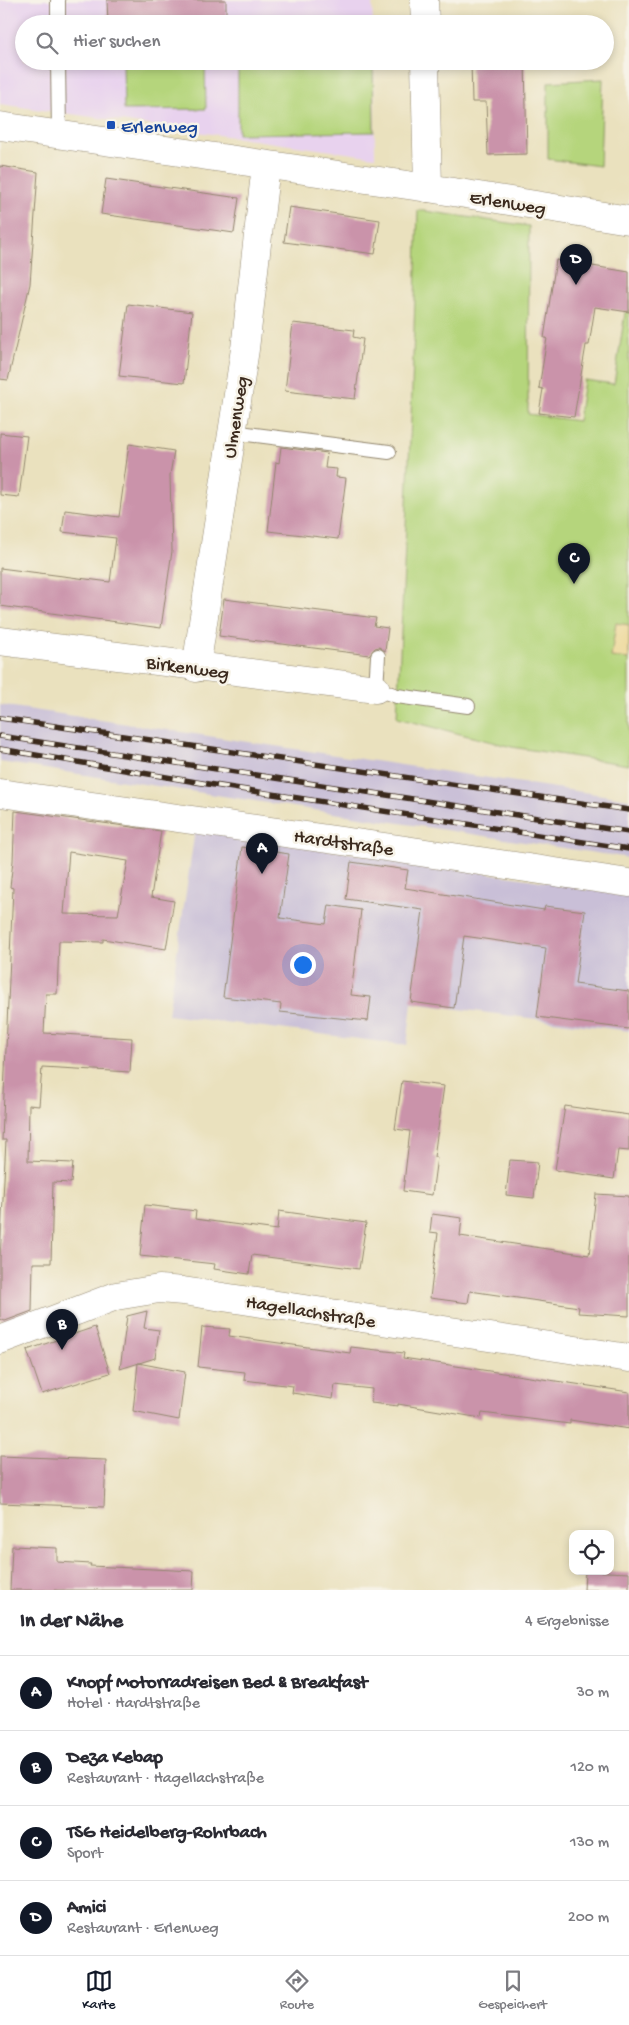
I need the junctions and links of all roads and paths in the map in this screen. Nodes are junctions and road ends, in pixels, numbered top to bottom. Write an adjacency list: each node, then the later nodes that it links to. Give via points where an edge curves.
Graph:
1 (66, 0): 3 (lane)
2 (424, 0): 4 (street)
3 (58, 12)
4 (425, 15)
5 (58, 70): 8 (lane)
6 (425, 70): 10 (street)
7 (0, 126): 8 (street, Erlenweg)
8 (59, 135): 9 (street, Erlenweg)
9 (266, 165): 10 (street, Erlenweg); 12 (street, Ulmenweg)
10 (428, 188): 11 (street, Erlenweg)
11 (629, 220)
12 (232, 432): 13 (lane); 16 (street, Ulmenweg)
13 (389, 452)
14 (0, 641): 16 (street, Birkenweg)
15 (378, 656): 17 (lane)
16 (196, 668): 17 (street, Birkenweg)
17 (376, 689): 18 (lane, via 397,696)
18 (468, 706)
19 (0, 793): 20 (street, Hardtstraße)
20 (629, 883)
21 (0, 1340): 22 (street, Hagellachstraße, via 116,1296 159,1289)
22 (629, 1358)

